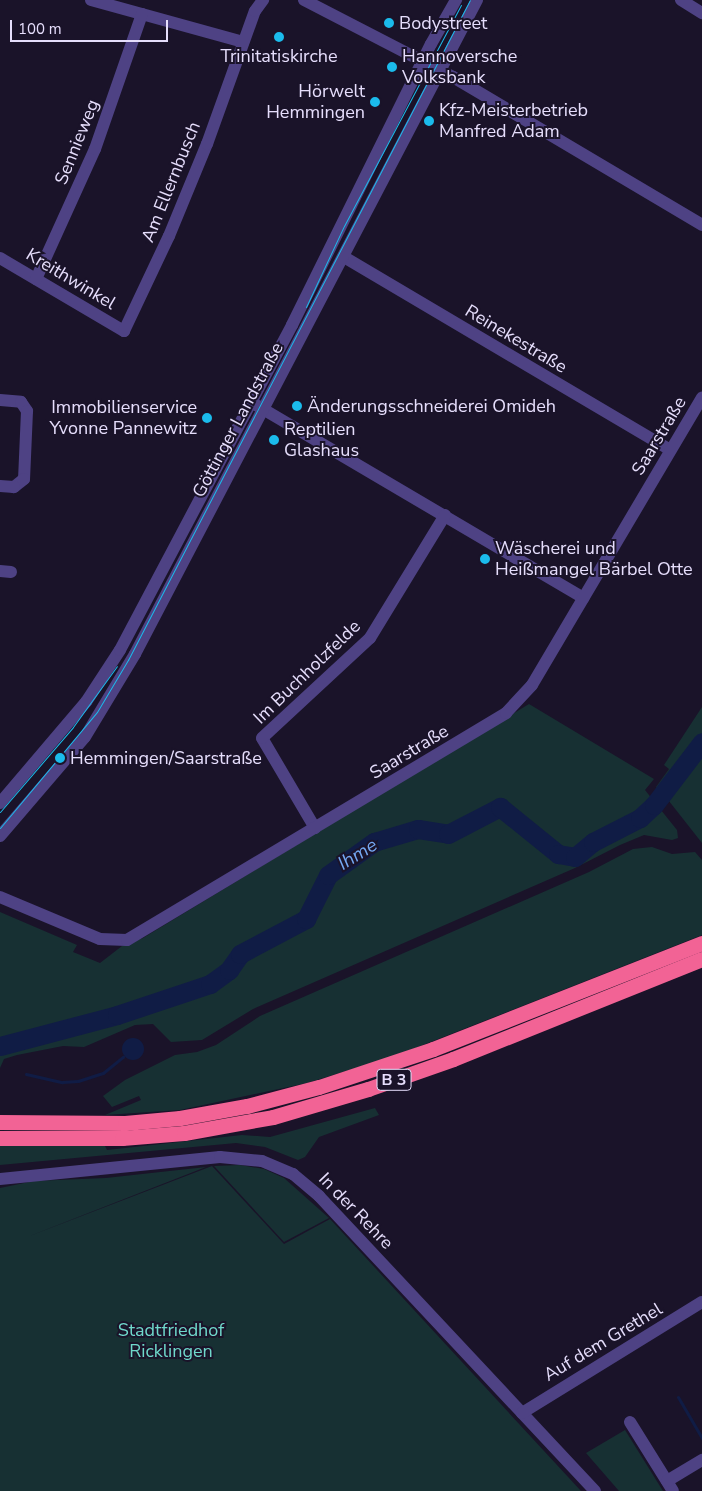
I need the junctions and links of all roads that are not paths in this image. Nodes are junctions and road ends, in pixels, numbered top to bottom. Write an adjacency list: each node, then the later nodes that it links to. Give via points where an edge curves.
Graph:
1 (91, 0): 8 (street)
2 (263, 0): 9 (street, Am Ellernbusch)
3 (304, 0): 10 (street)
4 (456, 0): 10 (street, Göttinger Landstraße)
5 (477, 0): 10 (street, Göttinger Landstraße)
6 (681, 0): 7 (street)
7 (702, 13)
8 (142, 14): 9 (street); 14 (street, Sennieweg, via 95,149)
9 (243, 42): 15 (street, Am Ellernbusch, via 207,144 166,243)
10 (433, 66): 11 (street); 12 (street, Göttinger Landstraße); 18 (street, Göttinger Landstraße)
11 (702, 225)
12 (344, 257): 19 (street, Göttinger Landstraße); 20 (street, Reinekestraße)
13 (0, 258): 14 (street, Kreithwinkel)
14 (36, 279): 15 (street, Kreithwinkel)
15 (124, 331)
16 (702, 398): 20 (street, Saarstraße)
17 (0, 400): 21 (street, via 21,402 27,411 24,479 14,487)
18 (251, 402): 19 (street); 24 (street, Göttinger Landstraße, via 120,650 86,702)
19 (264, 408): 22 (street); 26 (street, Göttinger Landstraße, via 98,719)
20 (670, 450): 23 (street, Saarstraße)
21 (0, 486)
22 (445, 515): 23 (street); 25 (street, Im Buchholzfelde, via 370,638 262,738)
23 (584, 598): 25 (street, Saarstraße, via 532,684 506,713)
24 (0, 803)
25 (315, 828): 27 (street, Saarstraße, via 127,940 100,939)
26 (0, 836)
27 (0, 897)
28 (702, 943): 30 (highway, B 3, via 433,1050 247,1106 180,1118 125,1123)
29 (702, 959): 31 (highway, B 3, via 453,1059 273,1117 184,1133 122,1138)
30 (0, 1122)
31 (0, 1138)
32 (0, 1179): 34 (street, In der Rehre, via 220,1157 276,1165 313,1190)
33 (702, 1302): 34 (street, Auf dem Grethel)
34 (522, 1413): 38 (street, In der Rehre)
35 (630, 1422): 37 (street)
36 (702, 1460): 37 (street)
37 (670, 1486)
38 (595, 1491)

